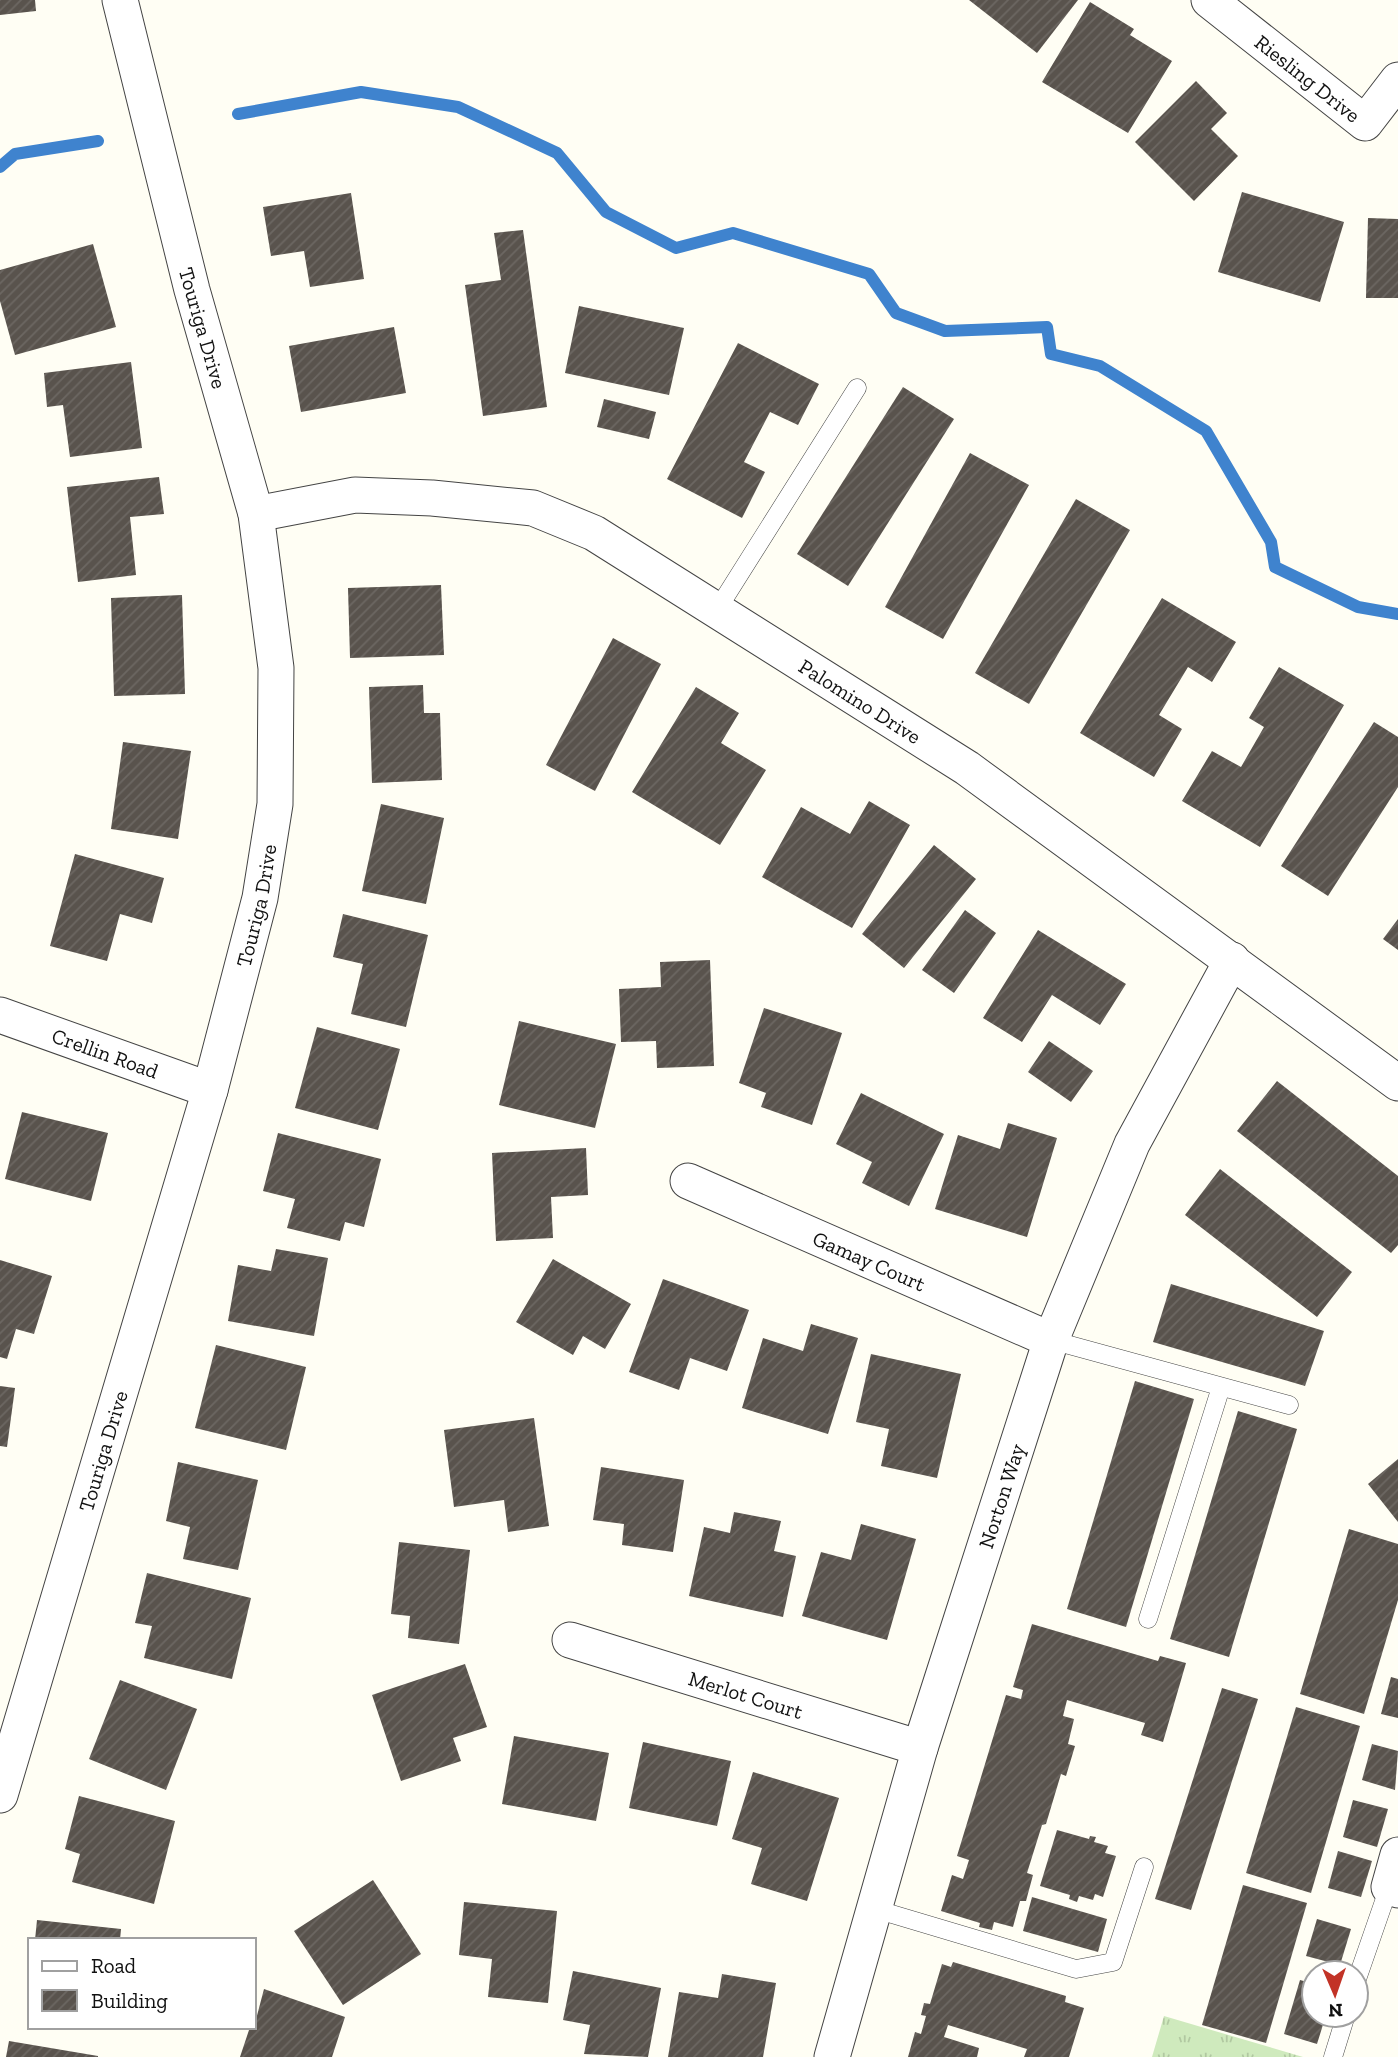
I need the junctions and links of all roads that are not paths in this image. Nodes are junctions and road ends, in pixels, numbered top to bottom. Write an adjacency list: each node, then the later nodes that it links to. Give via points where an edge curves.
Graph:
1 (120, 0): 5 (street, Touriga Drive, via 192,290)
2 (1209, 0): 3 (street, Riesling Drive, via 1366,123)
3 (1398, 80)
4 (857, 388): 6 (lane)
5 (256, 514): 6 (street, Palomino Drive, via 355,495 533,508 594,533); 10 (street, Touriga Drive, via 276,668 275,804 260,898)
6 (717, 610): 7 (street, Palomino Drive, via 967,768)
7 (1232, 960): 9 (street, Palomino Drive); 12 (street, Norton Way, via 1132,1144)
8 (0, 1015): 10 (street, Crellin Road)
9 (1398, 1083)
10 (210, 1090): 18 (street, Touriga Drive)
11 (688, 1181): 12 (street, Gamay Court)
12 (1051, 1340): 13 (lane); 17 (street, Norton Way)
13 (1221, 1387): 14 (lane); 15 (lane)
14 (1289, 1405)
15 (1148, 1619)
16 (570, 1640): 17 (street, Merlot Court)
17 (920, 1748): 21 (street, Norton Way)
18 (0, 1795)
19 (1144, 1867): 21 (lane, via 1113,1962 1076,1969)
20 (1395, 1878): 22 (lane)
21 (874, 1909): 24 (street, Norton Way)
22 (1365, 1959)
23 (1342, 2029): 25 (lane)
24 (832, 2057)
25 (1333, 2057)

